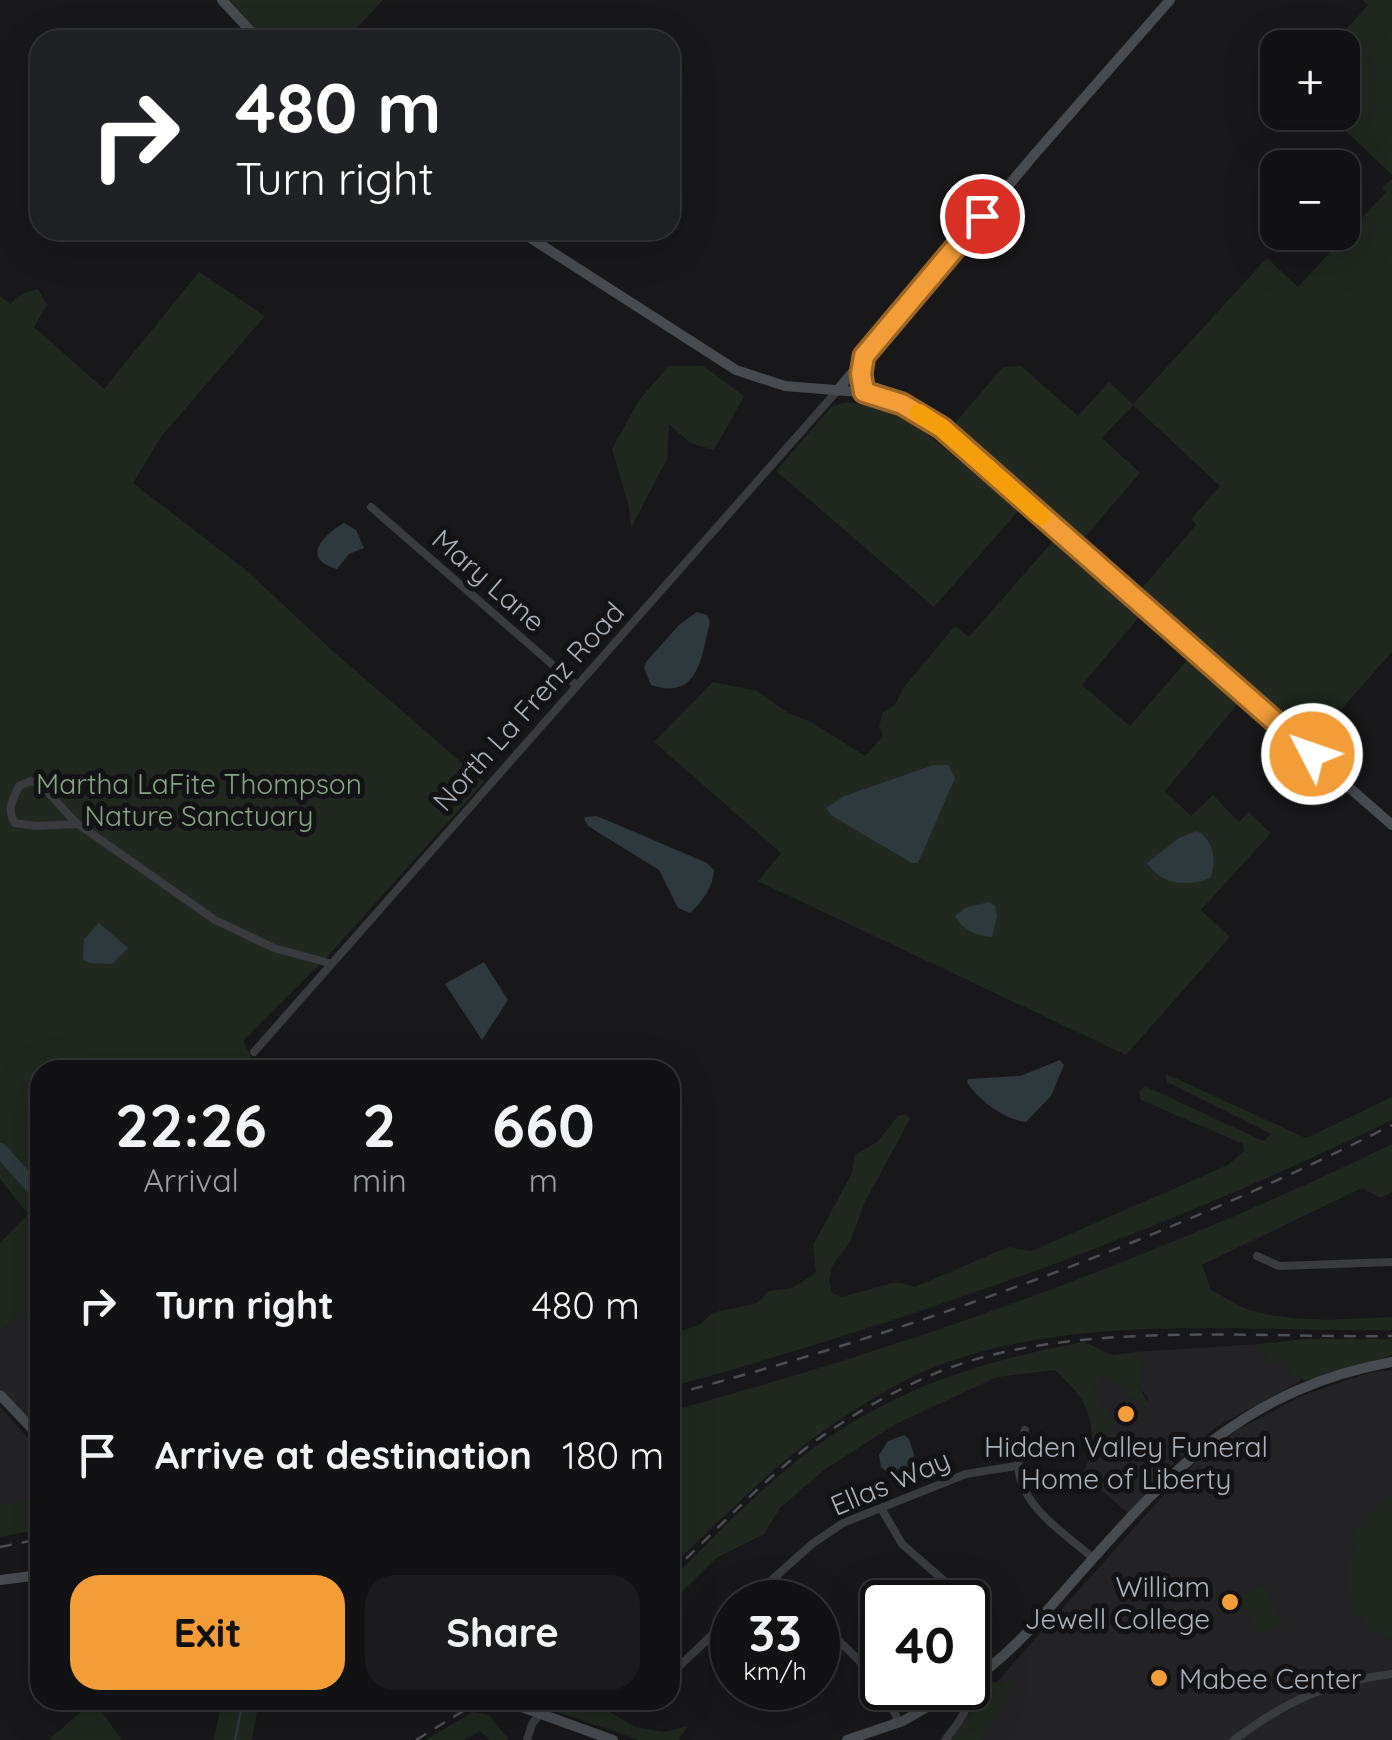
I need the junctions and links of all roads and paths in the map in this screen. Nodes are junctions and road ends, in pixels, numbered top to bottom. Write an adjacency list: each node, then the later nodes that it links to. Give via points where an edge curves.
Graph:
1 (222, 0): 3 (street)
2 (1170, 0): 5 (street)
3 (250, 30)
4 (534, 240): 6 (street, via 736,370 785,386)
5 (864, 356): 6 (street); 7 (street)
6 (837, 390): 7 (street); 9 (street, North La Frenz Road)
7 (864, 392): 11 (street, via 902,404 942,428)
8 (371, 507): 9 (street, Mary Lane)
9 (577, 686): 12 (street, North La Frenz Road)
10 (78, 824): 10 (street, via 31,780 19,786 10,806 14,823); 12 (street, via 214,920 274,948)
11 (1392, 825)
12 (329, 963): 13 (street, North La Frenz Road)
13 (254, 1052)
14 (1257, 1256): 15 (street, via 1279,1266)
15 (1392, 1262)
16 (1392, 1362): 22 (street, via 1295,1391 1213,1437)
17 (0, 1395): 18 (street)
18 (30, 1427)
19 (1025, 1430): 20 (street)
20 (1016, 1466): 21 (street, Ellas Way, via 966,1474); 22 (street, via 1033,1505)
21 (881, 1508): 24 (street, Ellas Way, via 827,1533); 28 (street, via 902,1544)
22 (1093, 1558): 32 (street)
23 (30, 1576): 25 (street)
24 (776, 1577): 26 (street, Ellas Way); 27 (street)
25 (0, 1580)
26 (773, 1580)
27 (779, 1580)
28 (943, 1580)
29 (710, 1637): 31 (street)
30 (840, 1642): 38 (street, via 868,1668)
31 (680, 1665)
32 (990, 1665)
33 (1392, 1674): 43 (street, via 1304,1695)
34 (529, 1710): 37 (street)
35 (921, 1710): 38 (street)
36 (966, 1710): 42 (street)
37 (540, 1714): 39 (street); 40 (street)
38 (899, 1722): 41 (street)
39 (528, 1740)
40 (614, 1740)
41 (847, 1740)
42 (944, 1740)
43 (1234, 1740)

